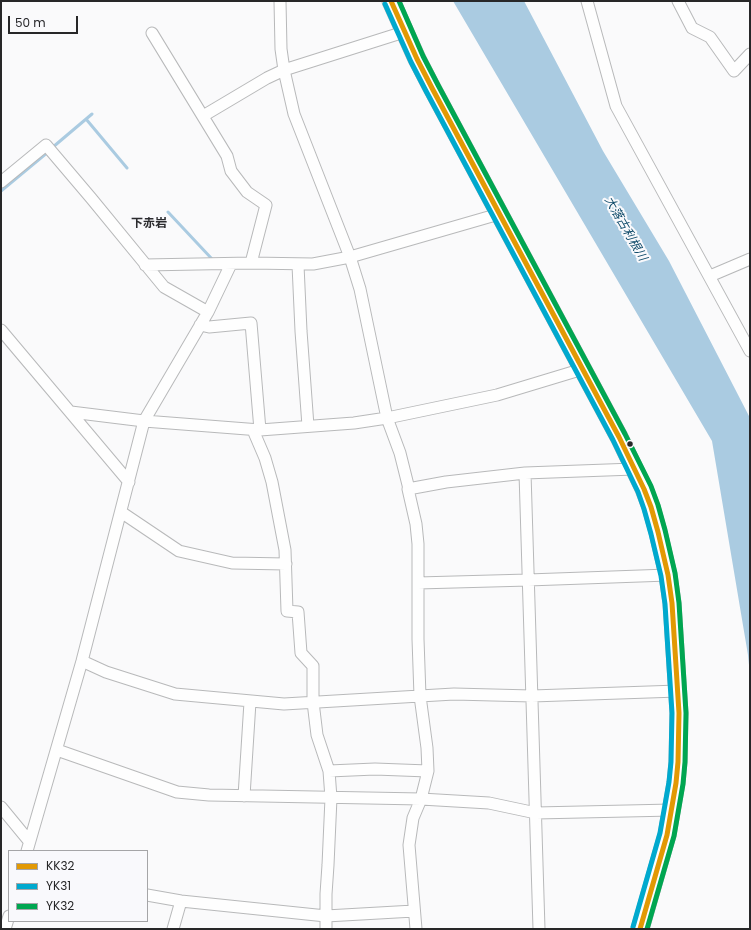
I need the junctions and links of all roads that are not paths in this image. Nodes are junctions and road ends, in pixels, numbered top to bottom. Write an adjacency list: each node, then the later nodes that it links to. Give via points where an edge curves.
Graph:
1 (280, 1): 8 (street)
2 (391, 1): 5 (main road)
3 (588, 1): 18 (street, via 616,106)
4 (678, 1): 7 (street, via 692,28 710,37 734,71)
5 (404, 32): 8 (street); 11 (main road)
6 (152, 33): 9 (street)
7 (750, 54)
8 (284, 70): 9 (street); 12 (street, via 294,114)
9 (203, 116): 14 (street, via 227,156 231,171 247,192 266,204)
10 (1, 182): 17 (street, via 46,145)
11 (499, 214): 12 (street); 23 (main road)
12 (350, 257): 16 (street, via 313,264); 25 (street, via 365,311)
13 (750, 259): 18 (street)
14 (251, 263): 15 (street); 16 (street)
15 (231, 264): 17 (street); 19 (street)
16 (298, 264): 27 (street)
17 (145, 265): 19 (street, via 164,286)
18 (710, 276): 22 (street)
19 (208, 312): 20 (street)
20 (200, 325): 26 (street); 28 (street, via 209,327 251,323)
21 (1, 330): 24 (street)
22 (750, 351)
23 (583, 369): 25 (street, via 497,395); 29 (main road)
24 (71, 412): 26 (street); 31 (street)
25 (387, 418): 27 (street); 32 (street, via 400,453)
26 (144, 421): 28 (street); 31 (street)
27 (308, 426): 28 (street)
28 (257, 430): 34 (street, via 272,482)
29 (634, 469): 30 (street); 35 (main road, via 651,507)
30 (525, 473): 32 (street); 36 (street)
31 (129, 482): 33 (street)
32 (409, 489): 37 (street, via 418,537)
33 (121, 512): 34 (street, via 179,551 232,563); 38 (street)
34 (286, 564): 43 (street, via 287,611 298,612 301,653 313,666)
35 (668, 575): 36 (street); 39 (main road)
36 (528, 580): 37 (street); 41 (street)
37 (418, 583): 40 (street)
38 (82, 661): 42 (street, via 106,672 175,694); 44 (street)
39 (678, 691): 41 (street); 51 (main road, via 678,762)
40 (420, 696): 41 (street); 43 (street); 46 (street)
41 (532, 696): 52 (street)
42 (250, 702): 43 (street); 47 (street)
43 (313, 702): 45 (street, via 317,735)
44 (56, 750): 47 (street, via 177,792); 53 (street)
45 (329, 771): 46 (street); 48 (street)
46 (428, 771): 49 (street)
47 (244, 796): 48 (street)
48 (331, 798): 49 (street); 57 (street)
49 (422, 799): 52 (street, via 489,803); 56 (street, via 413,818 409,845)
50 (1, 807): 53 (street)
51 (672, 810): 52 (street); 64 (main road)
52 (536, 813): 63 (street)
53 (28, 846)
54 (148, 895): 55 (street)
55 (181, 902): 57 (street); 60 (street)
56 (414, 911): 57 (street); 62 (street)
57 (326, 916): 61 (street)
58 (8, 919): 59 (street)
59 (5, 929)
60 (173, 929)
61 (326, 929)
62 (416, 929)
63 (539, 929)
64 (640, 929)

